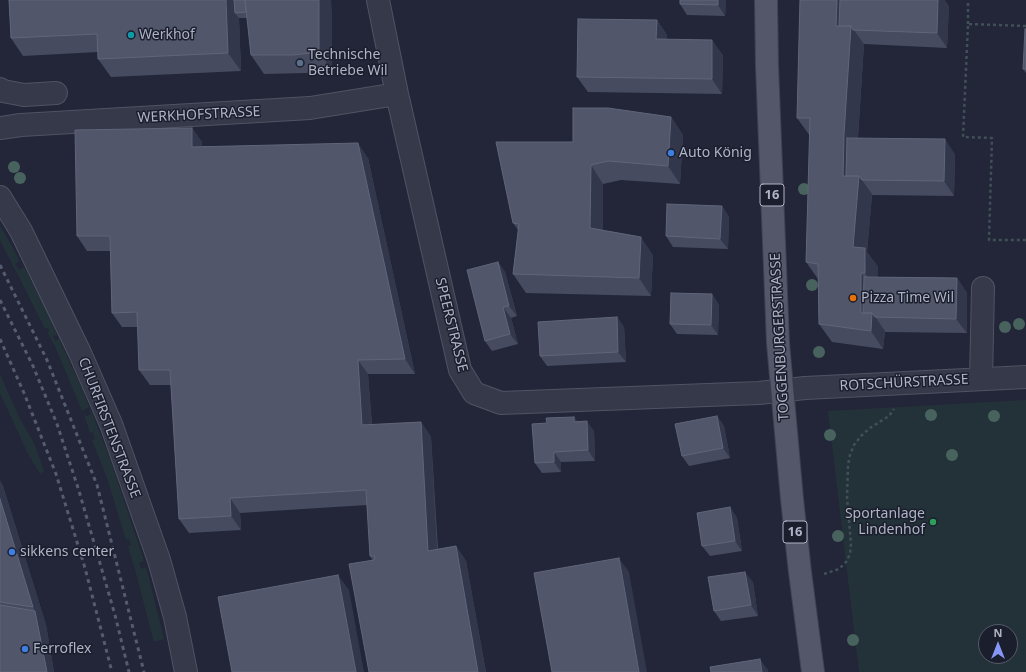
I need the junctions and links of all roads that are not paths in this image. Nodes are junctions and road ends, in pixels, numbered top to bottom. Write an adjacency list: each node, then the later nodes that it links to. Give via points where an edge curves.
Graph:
1 (378, 0): 5 (street, SPEERSTRASSE)
2 (766, 0): 11 (main road, TOGGENBURGERSTRASSE / 16)
3 (0, 89): 4 (street, via 3,92 24,95)
4 (56, 93)
5 (398, 94): 6 (street, WERKHOFSTRASSE, via 310,108 20,124); 11 (street, SPEERSTRASSE, via 460,370 474,393 501,403)
6 (0, 128)
7 (0, 197): 12 (street, CHURFIRSTENSTRASSE, via 20,231 80,353 110,424 159,560 175,617)
8 (983, 288): 10 (street)
9 (1026, 377): 10 (street, ROTSCHÜRSTRASSE)
10 (981, 379): 11 (street, ROTSCHÜRSTRASSE)
11 (781, 391): 13 (main road, TOGGENBURGERSTRASSE / 16)
12 (186, 672)
13 (813, 672)

